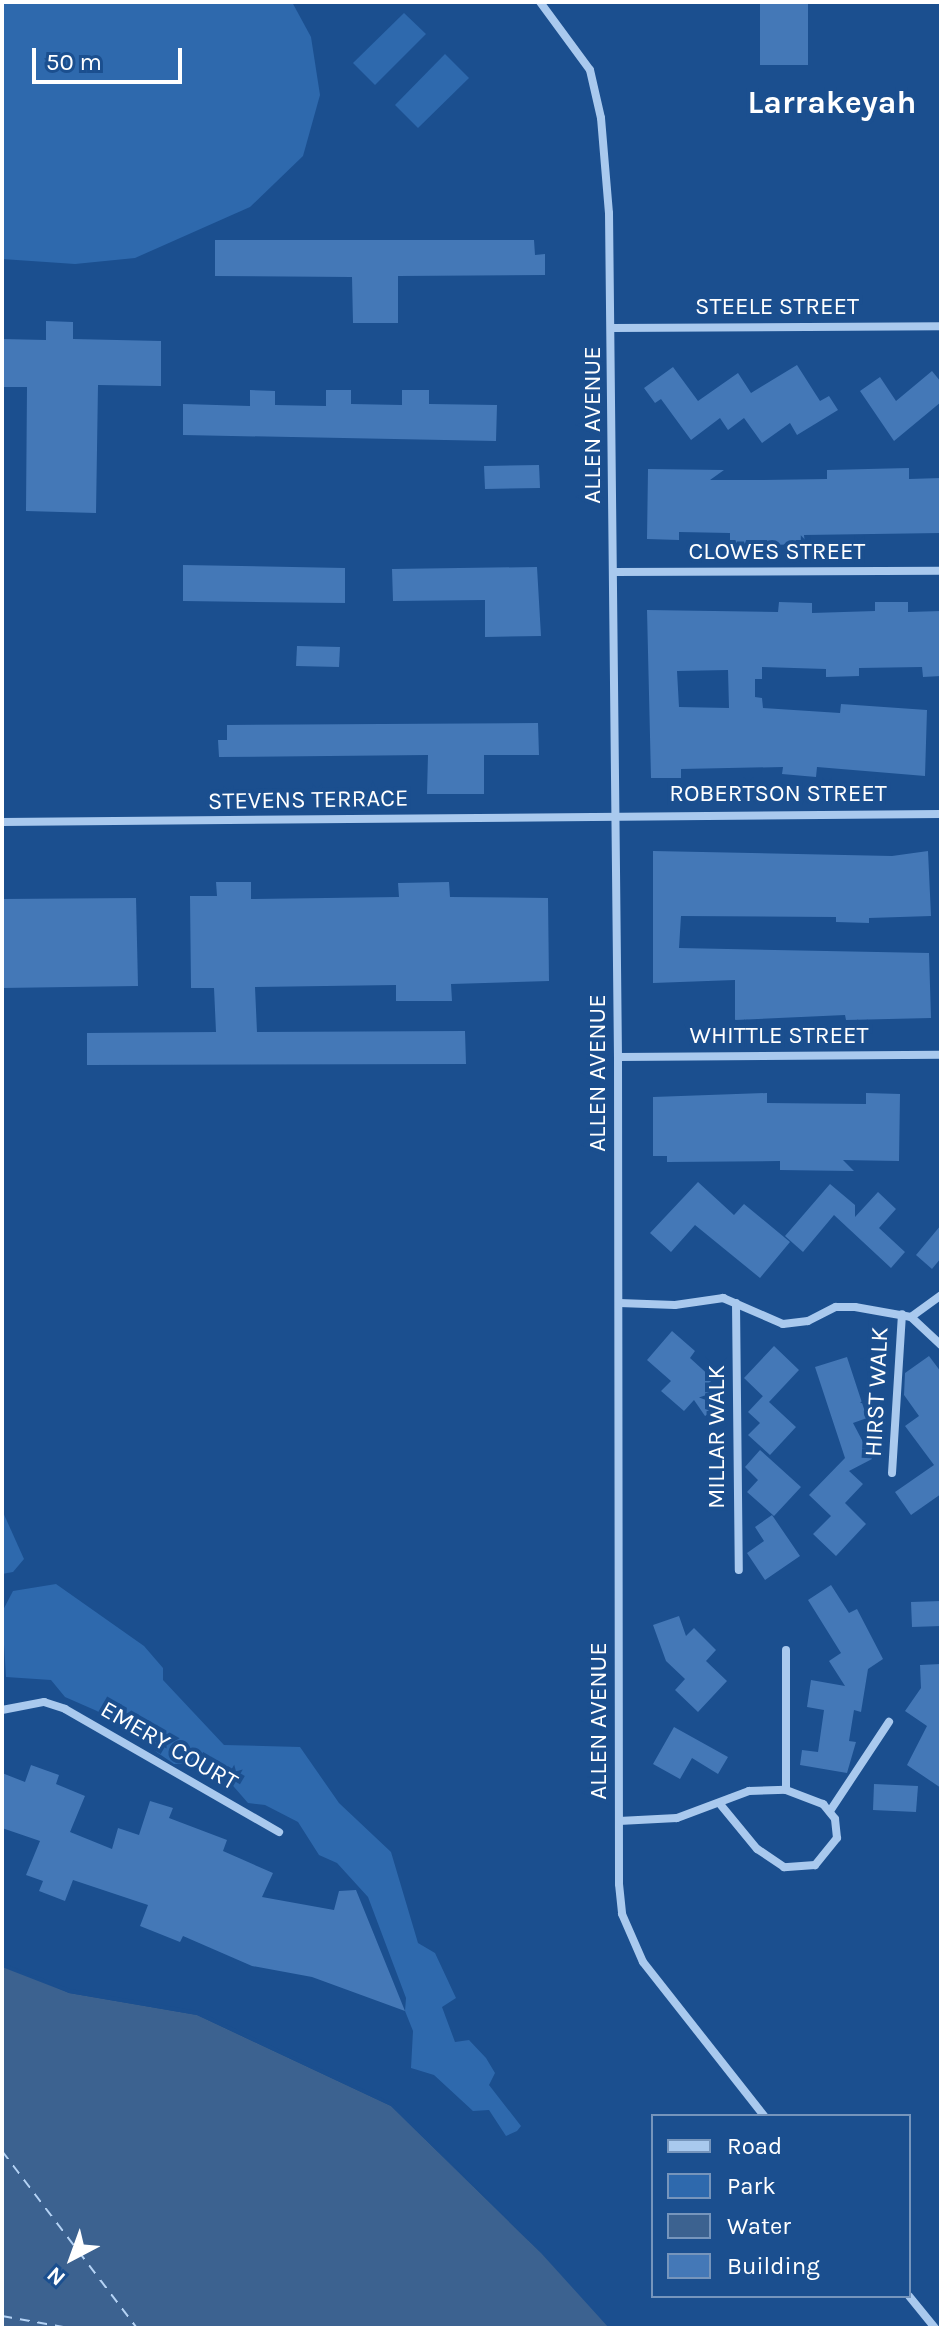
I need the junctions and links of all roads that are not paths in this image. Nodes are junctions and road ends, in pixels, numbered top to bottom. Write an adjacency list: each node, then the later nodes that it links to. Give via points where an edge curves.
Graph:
1 (540, 2): 3 (street, ALLEN AVENUE, via 584,58 597,91)
2 (941, 326): 3 (street, STEELE STREET)
3 (613, 328): 5 (street, ALLEN AVENUE)
4 (941, 571): 5 (street, CLOWES STREET)
5 (613, 572): 7 (street, ALLEN AVENUE)
6 (941, 814): 7 (street, ROBERTSON STREET)
7 (615, 815): 8 (street, STEVENS TERRACE); 10 (street, ALLEN AVENUE)
8 (2, 822)
9 (941, 1055): 10 (street, WHITTLE STREET)
10 (618, 1057): 12 (street, ALLEN AVENUE)
11 (941, 1295): 14 (street)
12 (619, 1303): 13 (street, via 675,1305 714,1297); 24 (street, ALLEN AVENUE)
13 (736, 1303): 14 (street, via 783,1324 808,1321 844,1306); 17 (street, MILLAR WALK)
14 (907, 1316): 15 (street); 16 (street, HIRST WALK)
15 (941, 1345)
16 (892, 1473)
17 (739, 1570)
18 (786, 1650): 21 (street)
19 (2, 1710): 25 (street, EMERY COURT, via 36,1703 65,1709)
20 (889, 1722): 23 (street)
21 (786, 1790): 22 (street, via 749,1791); 23 (street)
22 (720, 1804): 23 (street, via 764,1855 795,1869 815,1865 832,1848 838,1828); 24 (street, via 677,1818)
23 (830, 1811)
24 (619, 1821): 26 (street, ALLEN AVENUE, via 620,1900 634,1946)
25 (279, 1832)
26 (762, 2114)
27 (911, 2298): 28 (street)
28 (935, 2328)

